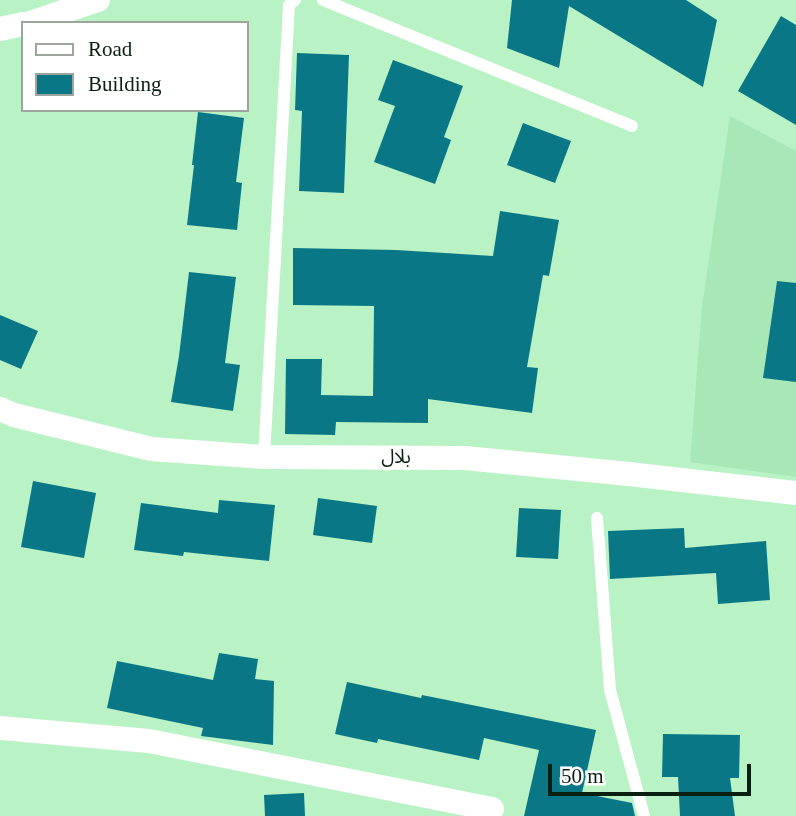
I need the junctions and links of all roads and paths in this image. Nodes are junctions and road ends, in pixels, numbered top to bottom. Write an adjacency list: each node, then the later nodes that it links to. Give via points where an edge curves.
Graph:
1 (98, 0): 4 (street)
2 (295, 0): 9 (lane, via 289,5)
3 (323, 0): 7 (lane)
4 (36, 21)
5 (21, 24): 6 (street)
6 (0, 29)
7 (632, 126)
8 (0, 409): 9 (street, بلال, via 152,449)
9 (264, 457): 10 (street, بلال, via 465,458)
10 (796, 494)
11 (597, 518): 14 (lane, via 610,690)
12 (0, 728): 13 (street, via 149,741)
13 (492, 809)
14 (644, 816)

